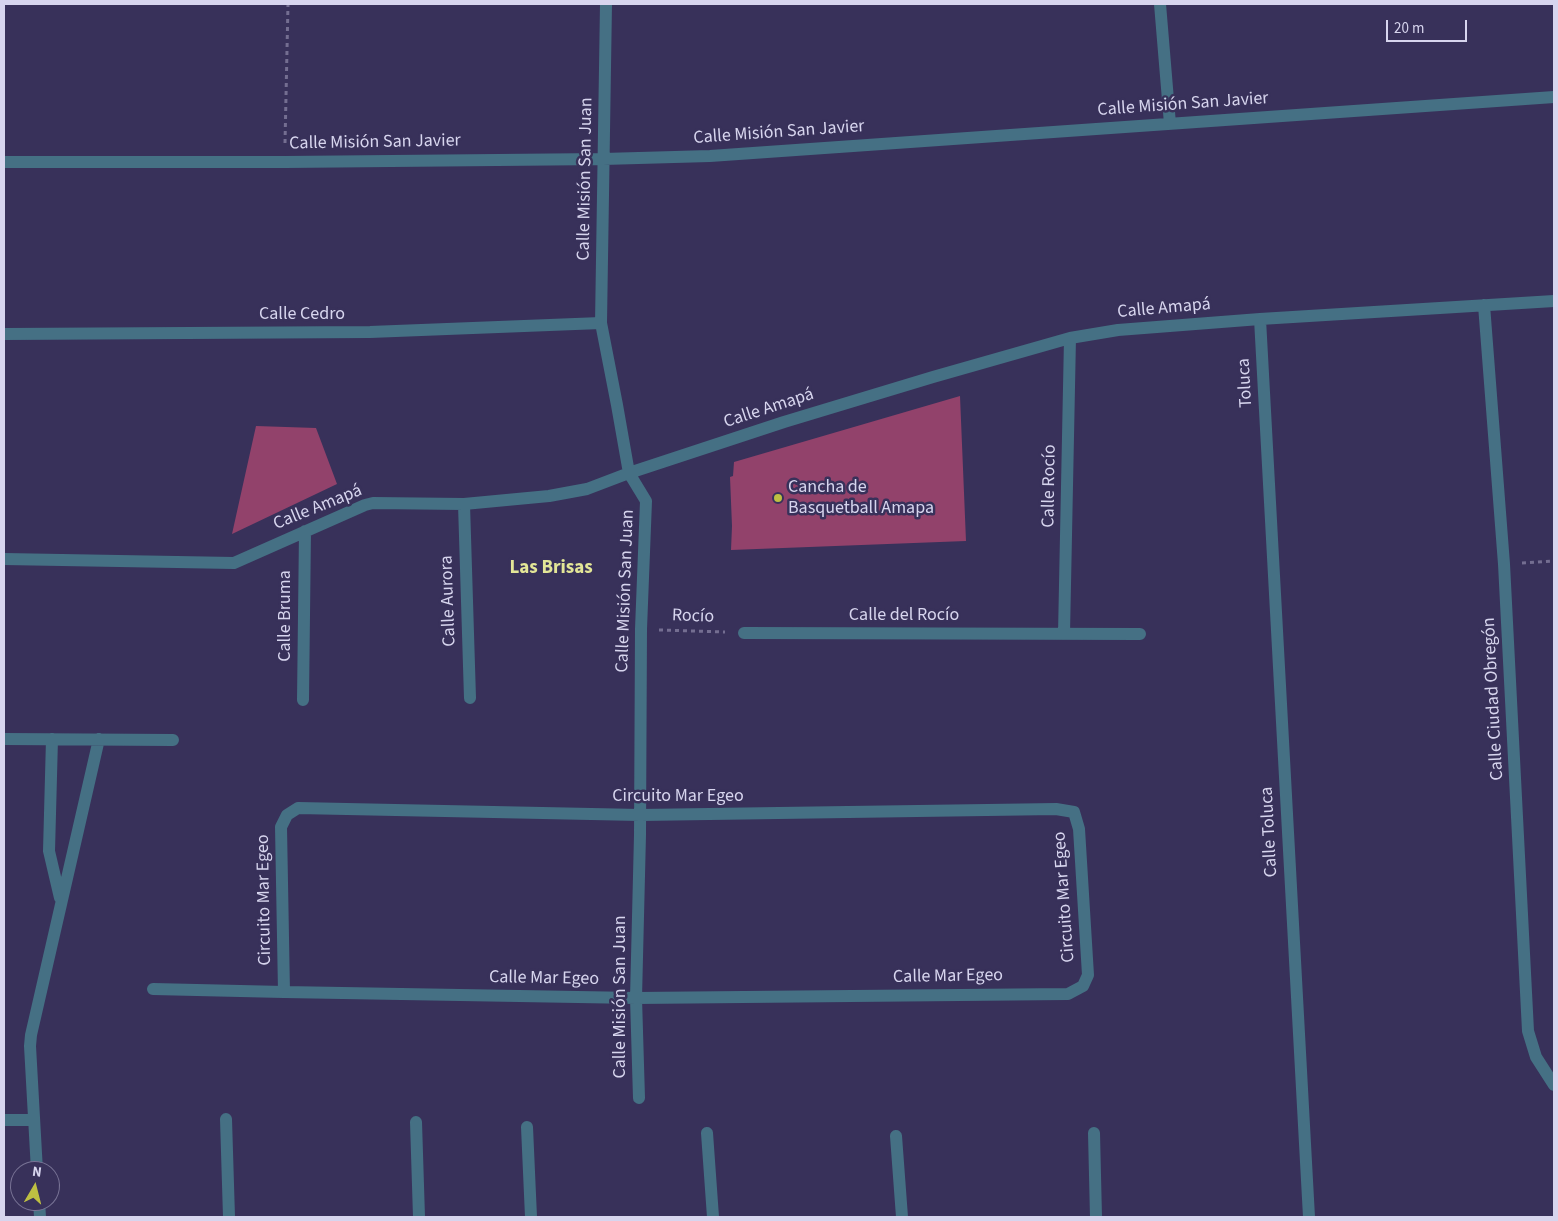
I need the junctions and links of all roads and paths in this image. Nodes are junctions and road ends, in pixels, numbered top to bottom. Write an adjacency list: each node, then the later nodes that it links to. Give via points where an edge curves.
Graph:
1 (288, 4): 8 (path)
2 (606, 4): 6 (street, Calle Misión San Juan)
3 (1160, 4): 5 (street)
4 (1554, 97): 5 (street, Calle Misión San Javier)
5 (1170, 124): 6 (street, Calle Misión San Javier, via 710,156)
6 (603, 159): 8 (street, Calle Misión San Javier); 12 (street, Calle Misión San Juan)
7 (4, 162): 8 (street, Calle Misión San Javier)
8 (285, 162)
9 (1554, 302): 10 (street, Calle Amapá)
10 (1484, 306): 11 (street, Calle Amapá); 21 (street, Calle Ciudad Obregón)
11 (1260, 319): 14 (street, Calle Amapá, via 1118,330); 15 (street, Toluca)
12 (601, 323): 13 (street, Calle Cedro, via 370,332); 16 (street, Calle Misión San Juan)
13 (4, 334)
14 (1070, 338): 16 (street, Calle Amapá, via 793,419); 24 (street, Calle Rocío)
15 (1266, 446): 55 (street, Calle Toluca)
16 (629, 473): 17 (street, Calle Amapá, via 587,489); 22 (street, Calle Misión San Juan, via 646,501)
17 (464, 504): 18 (street, Calle Amapá, via 373,503); 26 (street, Calle Aurora)
18 (304, 531): 19 (street, Calle Amapá, via 234,563); 27 (street, Calle Bruma)
19 (4, 559)
20 (1554, 561): 21 (path)
21 (1504, 564): 38 (street, Calle Ciudad Obregón, via 1528,1031 1536,1057)
22 (641, 629): 23 (path, Rocío); 32 (street, Calle Misión San Juan)
23 (744, 633): 24 (street, Calle del Rocío)
24 (1064, 634): 25 (street, Calle del Rocío)
25 (1140, 634)
26 (470, 698)
27 (303, 700)
28 (4, 739): 29 (street)
29 (52, 739): 30 (street); 33 (street, via 49,851)
30 (99, 739): 31 (street); 33 (street)
31 (172, 740)
32 (640, 815): 34 (street, Circuito Mar Egeo, via 1056,809 1074,812 1079,829 1088,975); 36 (street, Circuito Mar Egeo, via 298,808 287,815 281,827); 37 (street, Calle Misión San Juan)
33 (61, 901): 42 (street, via 31,1035)
34 (1082, 986): 37 (street, Calle Mar Egeo, via 1068,994)
35 (153, 990): 36 (street, Calle Mar Egeo)
36 (284, 992): 37 (street, Calle Mar Egeo)
37 (636, 998): 39 (street, Calle Misión San Juan)
38 (1554, 1084)
39 (639, 1098)
40 (226, 1119): 49 (street)
41 (4, 1120): 42 (street)
42 (34, 1120): 48 (street)
43 (416, 1122): 50 (street)
44 (527, 1128): 51 (street)
45 (707, 1133): 52 (street)
46 (1094, 1133): 54 (street)
47 (896, 1136): 53 (street)
48 (36, 1161)
49 (229, 1217)
50 (420, 1217)
51 (531, 1217)
52 (713, 1217)
53 (902, 1217)
54 (1096, 1217)
55 (1309, 1217)

